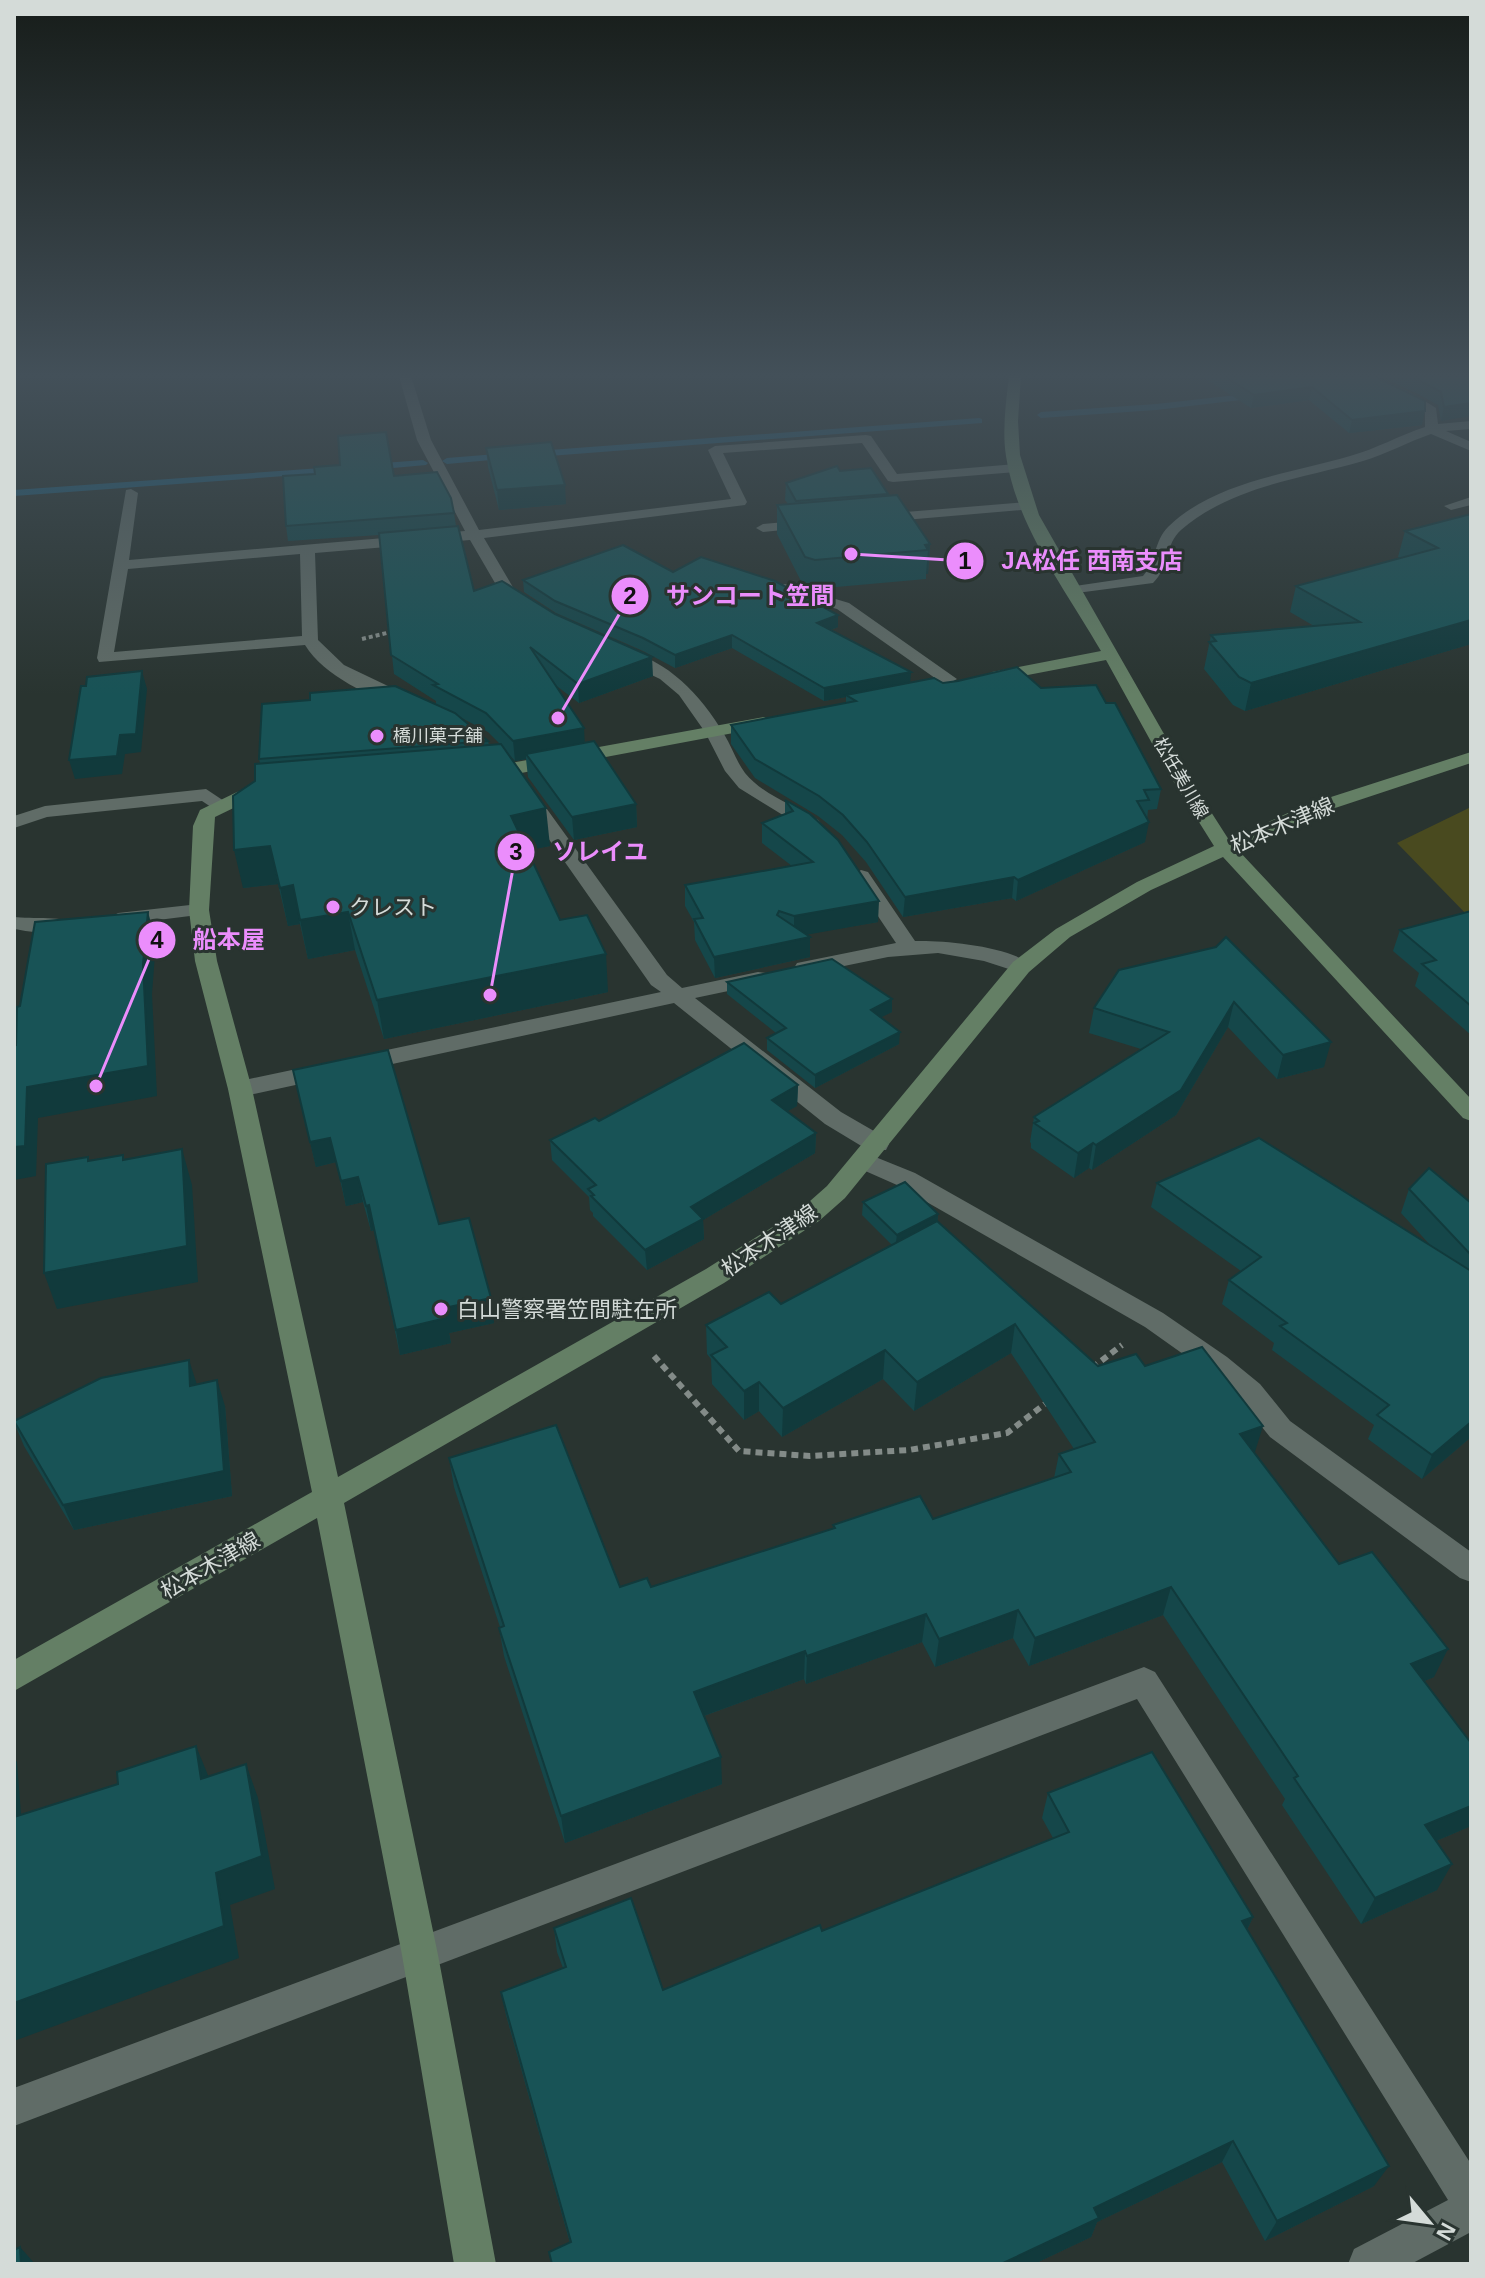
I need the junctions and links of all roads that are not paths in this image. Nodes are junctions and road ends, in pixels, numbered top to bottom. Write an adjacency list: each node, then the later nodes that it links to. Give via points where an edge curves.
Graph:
1 (446, 482): 12 (street)
2 (731, 482): 12 (street, via 740,502)
3 (1021, 482): 7 (main road, 松任美川線)
4 (1264, 482): 16 (street, via 1196,513 1166,537 1157,570 1148,580)
5 (131, 493): 14 (street)
6 (1471, 501): 8 (street)
7 (1028, 506): 9 (street); 16 (main road, 松任美川線)
8 (1451, 506)
9 (872, 519)
10 (825, 523): 11 (street)
11 (763, 528)
12 (474, 535): 13 (street); 17 (street, via 508,592)
13 (307, 549): 14 (street); 18 (street)
14 (121, 565): 18 (street, via 105,658)
15 (785, 589): 21 (street, via 843,606)
16 (1075, 591): 20 (main road, 松任美川線)
17 (539, 612)
18 (312, 645): 23 (street, via 349,675)
19 (608, 648): 25 (street, via 680,683)
20 (1111, 654): 22 (main road); 34 (main road, 松任美川線, via 1197,810)
21 (948, 679)
22 (928, 690)
23 (420, 707)
24 (775, 720): 25 (main road)
25 (714, 732): 28 (main road); 33 (street, via 738,776)
26 (490, 750): 28 (street)
27 (1471, 757): 34 (main road, 松本木津線, via 1310,810)
28 (510, 771): 29 (main road); 40 (street)
29 (467, 775)
30 (289, 788): 31 (main road)
31 (221, 805): 32 (street, via 206,795 45,812); 36 (main road, via 207,814 203,826)
32 (14, 822)
33 (827, 837)
34 (1226, 849): 39 (main road, 松本木津線, via 1103,907); 42 (main road, 松任美川線)
35 (853, 865): 38 (street)
36 (199, 910): 37 (street, via 39,927); 41 (main road, via 206,961)
37 (14, 923)
38 (908, 946): 39 (street, via 965,947); 40 (street)
39 (1021, 967): 43 (main road, 松本木津線)
40 (675, 995): 41 (street); 43 (street)
41 (240, 1089): 44 (main road)
42 (1471, 1113)
43 (870, 1152): 44 (main road, 松本木津線, via 810,1215 715,1276); 45 (street, via 906,1179 1154,1320 1250,1392 1280,1429)
44 (327, 1497): 46 (main road, 松本木津線); 47 (main road)
45 (1471, 1569)
46 (14, 1677)
47 (420, 1955): 48 (street); 49 (street, via 1144,1682); 51 (main road)
48 (14, 2107)
49 (1471, 2200)
50 (1471, 2210): 52 (street)
51 (475, 2264)
52 (1369, 2264)

